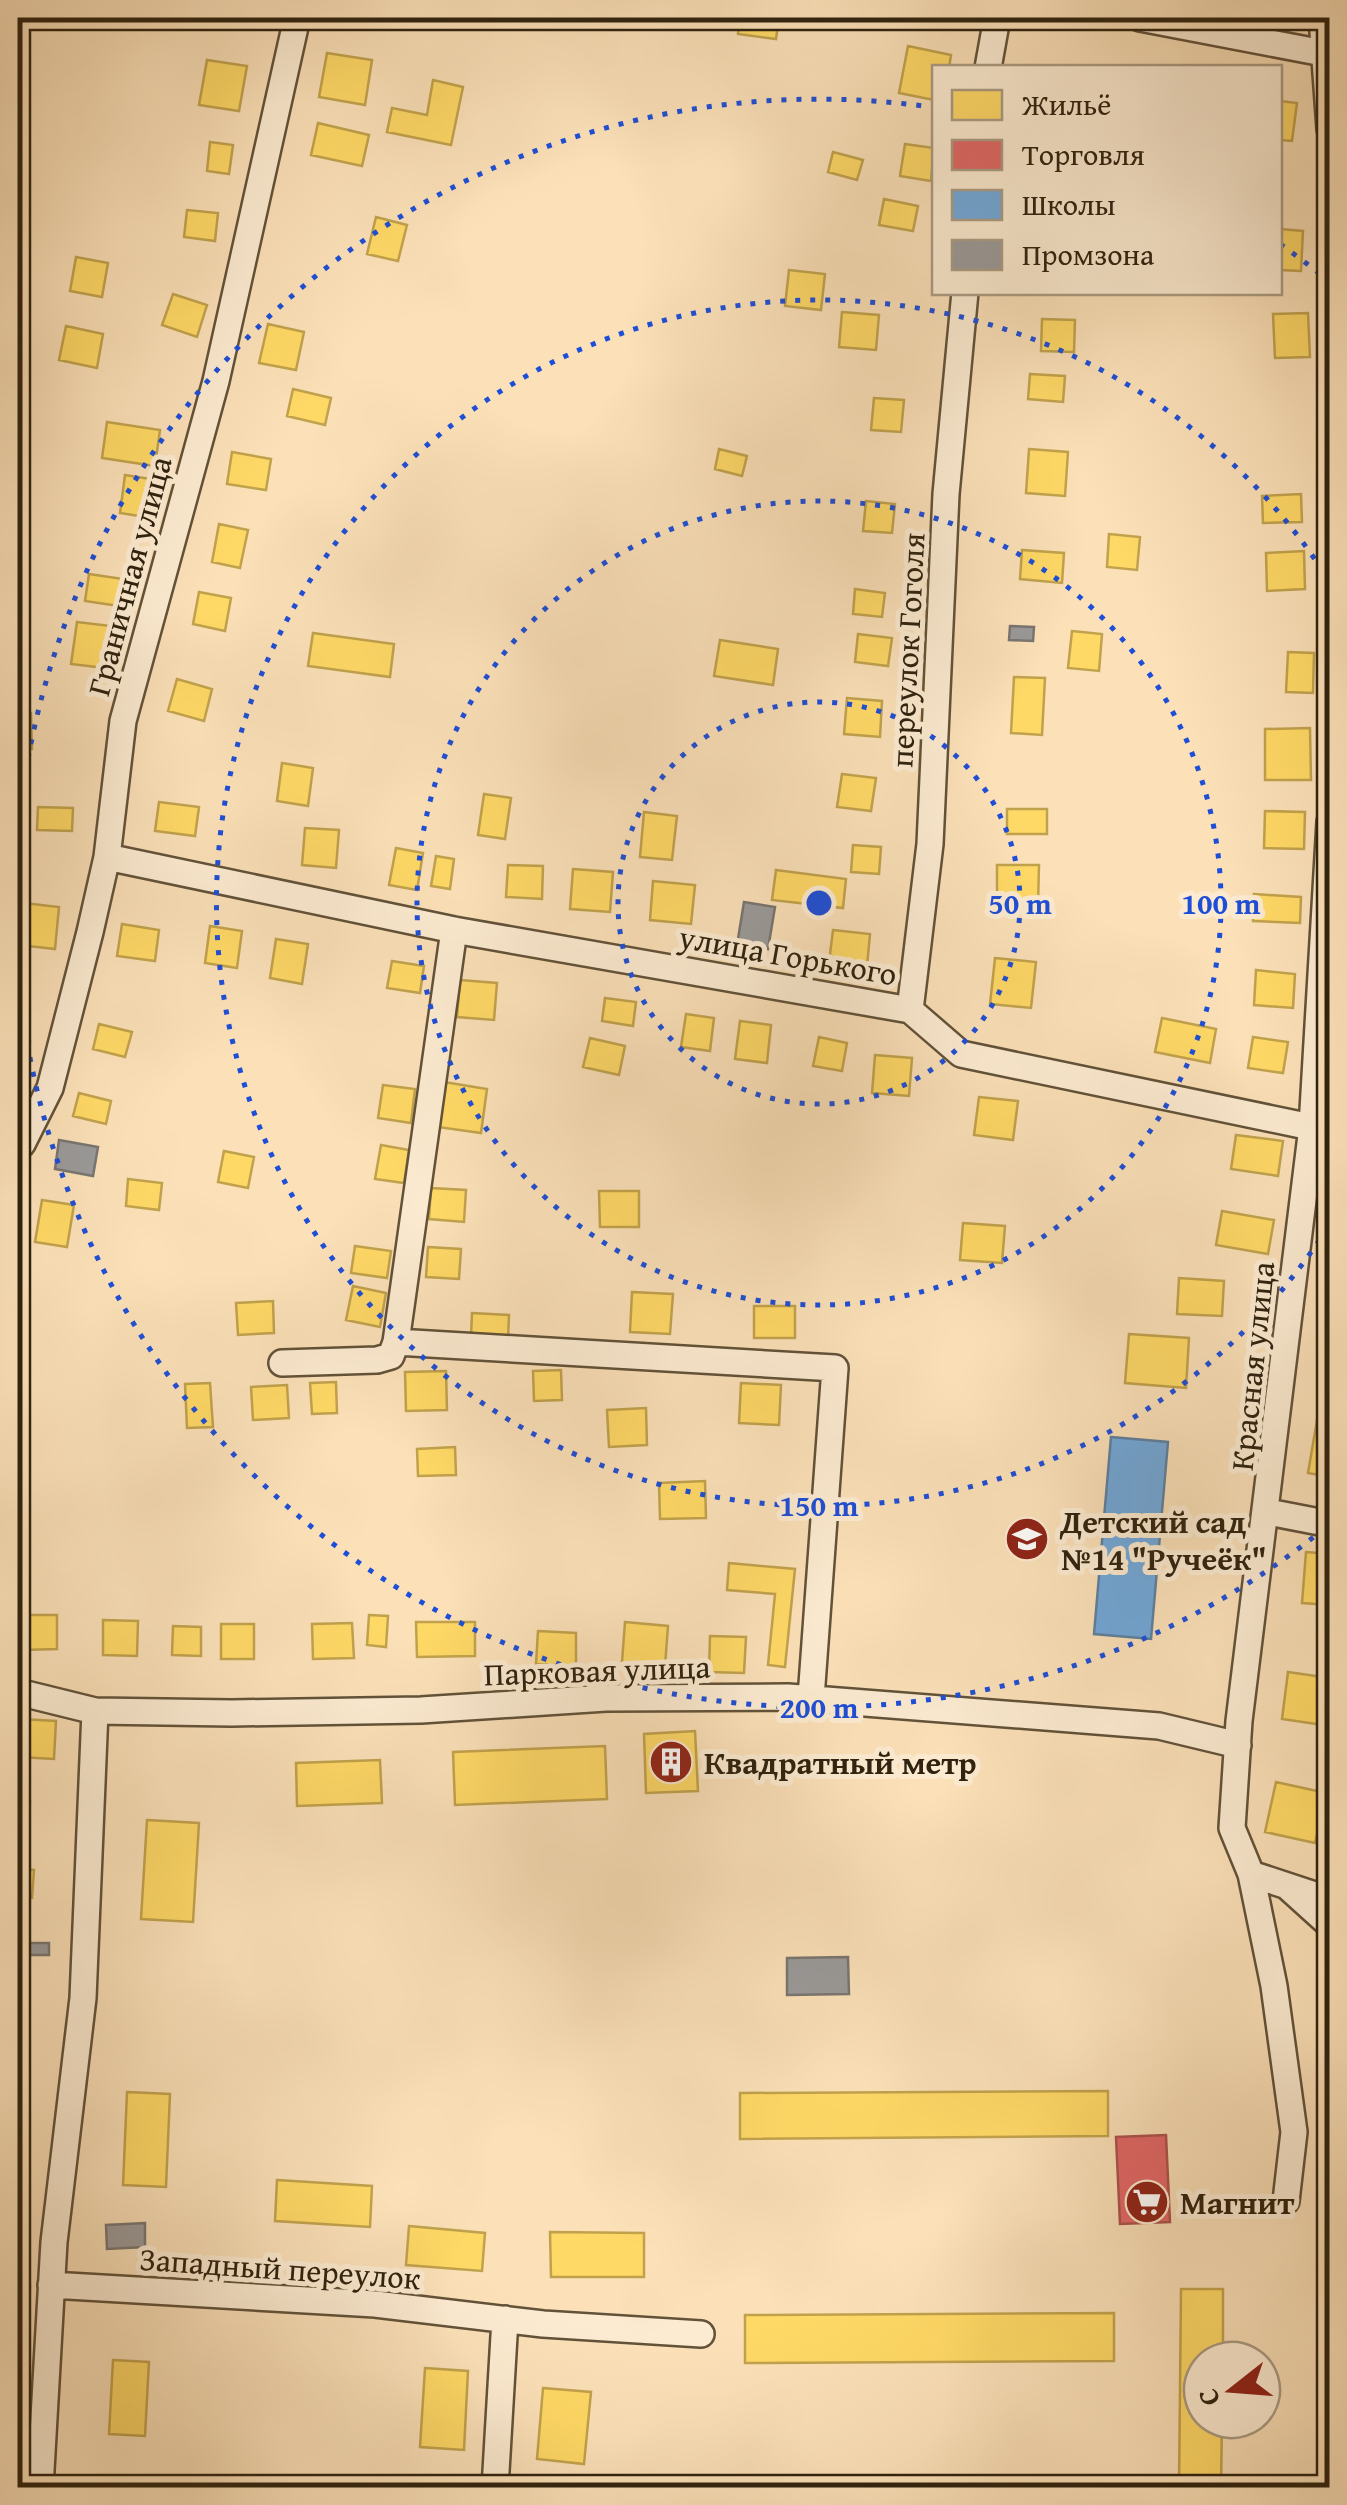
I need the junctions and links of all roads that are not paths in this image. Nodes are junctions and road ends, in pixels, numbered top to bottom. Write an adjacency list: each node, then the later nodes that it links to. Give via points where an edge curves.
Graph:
1 (297, 18): 10 (street, Граничная улица, via 216,381 124,721)
2 (997, 18): 6 (street)
3 (1140, 18): 5 (street)
4 (1322, 18): 5 (street)
5 (1323, 53): 7 (street)
6 (989, 65)
7 (1330, 129)
8 (966, 295): 12 (street, переулок Гоголя, via 946,494 930,844)
9 (1330, 822): 13 (street, Красная улица)
10 (107, 857): 11 (street, улица Горького); 14 (street, Граничная улица, via 50,1088)
11 (454, 930): 12 (street, улица Горького); 15 (street)
12 (910, 1010): 13 (street, улица Горького, via 961,1054)
13 (1320, 1129): 17 (street, Красная улица)
14 (18, 1144)
15 (396, 1342): 16 (street, via 390,1356 377,1360); 20 (street, via 835,1368)
16 (282, 1363)
17 (1268, 1512): 18 (street); 22 (street, Красная улица)
18 (1330, 1524)
19 (18, 1692): 21 (street, Парковая улица)
20 (811, 1698): 21 (street, Парковая улица); 22 (street, Парковая улица, via 1159,1726)
21 (95, 1711): 28 (street, via 83,1998)
22 (1238, 1744): 23 (street, Красная улица, via 1232,1828)
23 (1251, 1874): 24 (street); 27 (street, via 1294,2132)
24 (1286, 1886): 25 (street); 26 (street)
25 (1330, 1900)
26 (1330, 1925)
27 (1286, 2201)
28 (51, 2286): 29 (street, Западный переулок, via 375,2304); 31 (street)
29 (505, 2319): 30 (street, Западный переулок); 32 (street)
30 (701, 2334)
31 (40, 2488)
32 (495, 2488)

